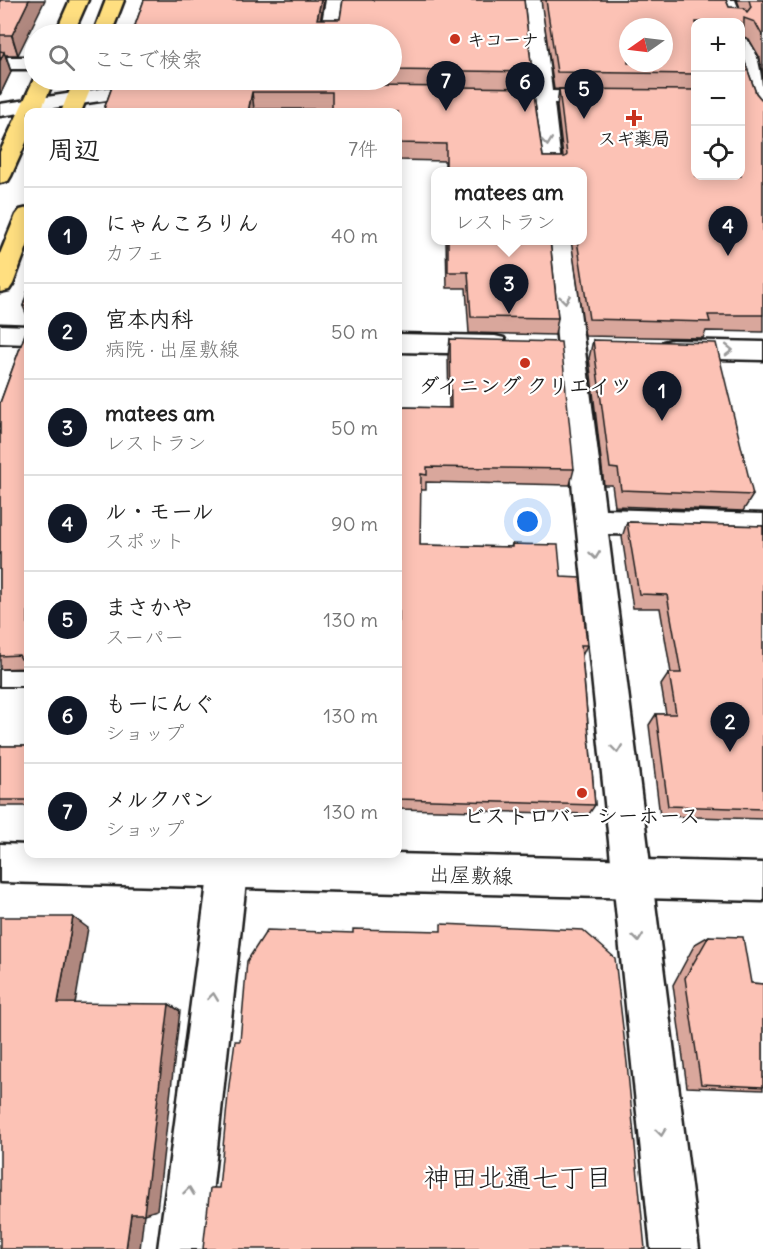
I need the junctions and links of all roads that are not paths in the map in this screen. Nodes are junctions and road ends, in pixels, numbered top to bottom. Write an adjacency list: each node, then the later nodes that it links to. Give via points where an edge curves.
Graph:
1 (79, 0): 7 (highway)
2 (115, 0): 8 (highway)
3 (335, 0): 9 (street)
4 (532, 0): 20 (street)
5 (726, 0): 6 (street)
6 (733, 18)
7 (68, 24)
8 (106, 24)
9 (331, 24)
10 (745, 57): 22 (street)
11 (0, 63): 12 (street)
12 (24, 63)
13 (39, 90): 23 (highway)
14 (182, 92): 19 (street)
15 (299, 93): 17 (street)
16 (346, 93): 17 (street)
17 (323, 95)
18 (473, 95): 20 (street)
19 (77, 96): 23 (street)
20 (542, 97): 21 (street); 27 (street, one-way to 27)
21 (625, 98)
22 (757, 103)
23 (31, 105): 24 (highway); 25 (street)
24 (30, 108)
25 (0, 110)
26 (24, 121): 28 (highway)
27 (551, 167)
28 (0, 176)
29 (24, 225): 31 (highway)
30 (559, 245): 35 (street, one-way to 35)
31 (0, 284)
32 (0, 334): 33 (street)
33 (24, 335)
34 (402, 343): 35 (street)
35 (559, 347): 38 (street)
36 (650, 349): 37 (street, one-way to 37)
37 (763, 351)
38 (591, 521): 39 (street); 44 (street, one-way to 44)
39 (763, 526)
40 (0, 678): 41 (lane)
41 (24, 678)
42 (229, 861): 43 (street, 出屋敷線); 44 (street, 出屋敷線); 46 (street, one-way to 42)
43 (0, 863)
44 (631, 880): 45 (street, 出屋敷線); 47 (street, one-way to 47)
45 (763, 882)
46 (182, 1249)
47 (675, 1249)

